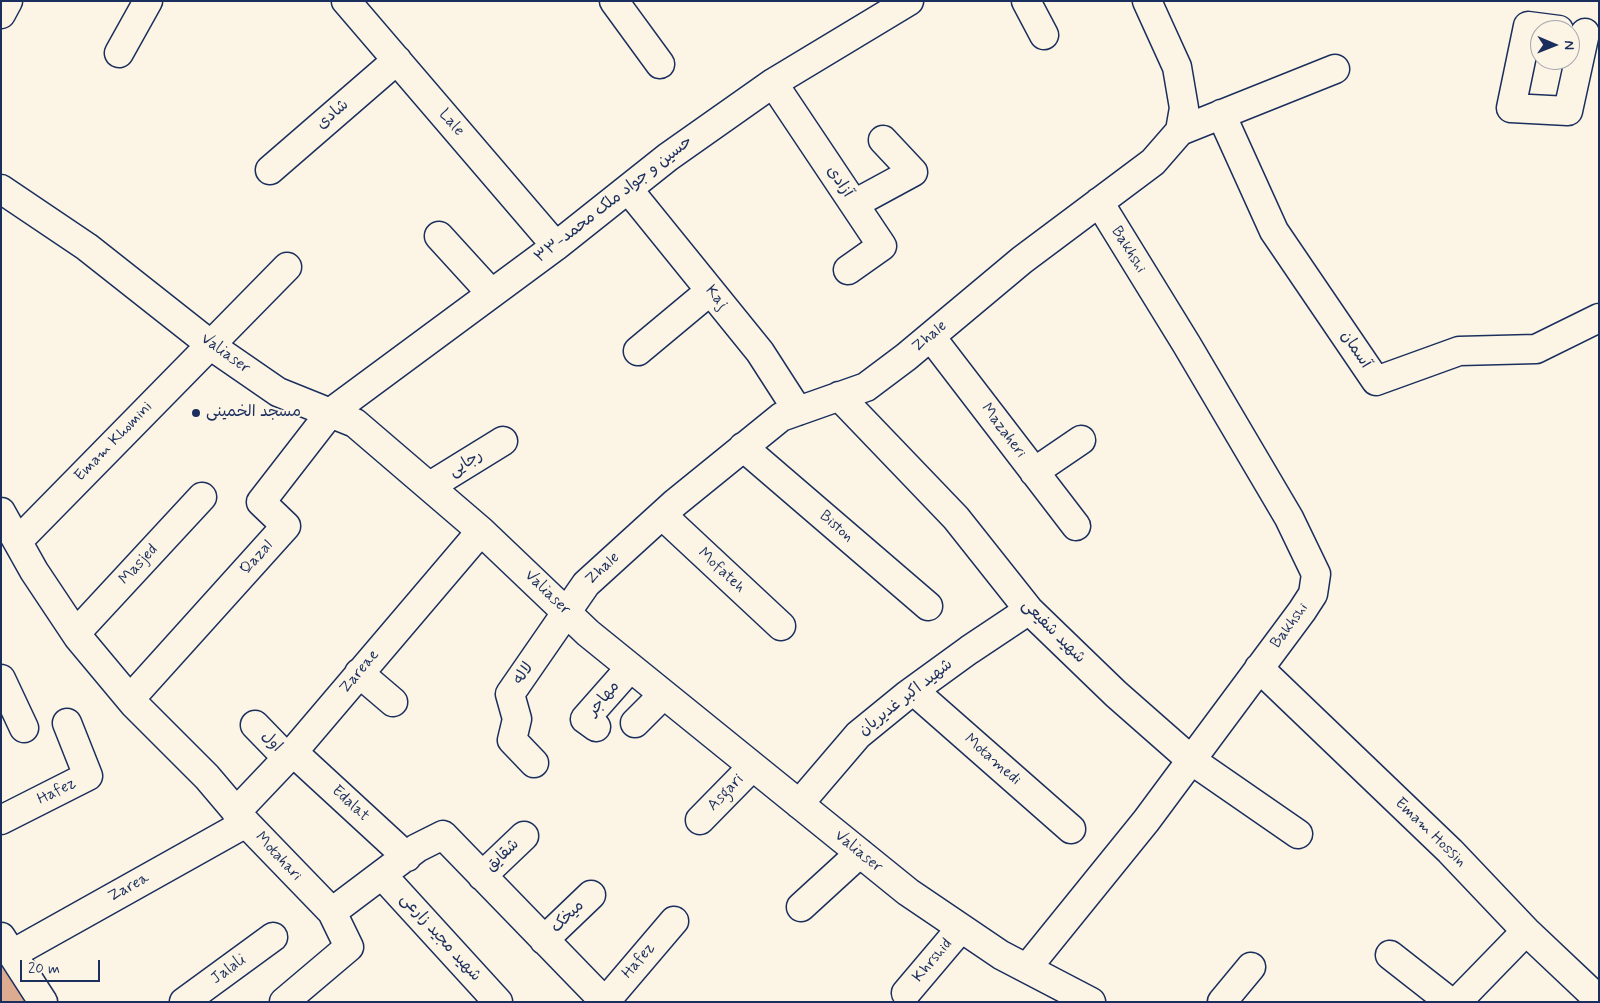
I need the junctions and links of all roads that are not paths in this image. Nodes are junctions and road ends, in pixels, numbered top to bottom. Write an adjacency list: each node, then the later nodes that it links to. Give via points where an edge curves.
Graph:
1 (8, 1): 8 (street)
2 (148, 1): 11 (street)
3 (346, 1): 12 (street, Lale)
4 (614, 1): 13 (street)
5 (909, 1): 15 (street, ۳۳-حسین و جواد ملک محمد)
6 (1026, 1): 10 (street)
7 (1147, 1): 17 (street, via 1177,67 1184,108)
8 (1, 14)
9 (1578, 32): 9 (street, via 1568,111 1511,108 1528,26)
10 (1044, 35)
11 (119, 53)
12 (397, 60): 19 (street, شادی); 25 (street, Lale)
13 (660, 64)
14 (1335, 69): 16 (street)
15 (773, 83): 21 (street, ۳۳-حسین و جواد ملک محمد); 23 (street, آزادی)
16 (1221, 114): 17 (street); 30 (street, آسمان, via 1274,231 1376,381 1459,351 1536,349)
17 (1180, 131): 22 (street, Zhale, via 1153,162)
18 (883, 140): 23 (street, via 913,172)
19 (270, 170)
20 (1, 189): 32 (street, Valiaser, via 87,247)
21 (628, 189): 25 (street, ۳۳-حسین و جواد ملک محمد); 28 (street, Kaj)
22 (1098, 202): 31 (street, Zhale); 54 (street, Bakhshi, via 1289,518 1316,574 1314,594)
23 (854, 204): 27 (street, آزادی, via 882,246)
24 (439, 236): 29 (street)
25 (556, 246): 29 (street, ۳۳-حسین و جواد ملک محمد)
26 (287, 267): 32 (street, Emam Khomini)
27 (848, 270)
28 (710, 291): 33 (street); 35 (street, Kaj, via 760,352)
29 (491, 294): 36 (street, ۳۳-حسین و جواد ملک محمد)
30 (1599, 318)
31 (930, 336): 34 (street, Zhale, via 866,387); 40 (street, Mazaheri)
32 (210, 344): 36 (street, Valiaser, via 278,392); 47 (street, Emam Khomini)
33 (638, 351)
34 (839, 396): 35 (street, Zhale); 49 (street, شهید شفیعی, via 956,518)
35 (798, 411): 39 (street, Zhale, via 781,417)
36 (330, 414): 41 (street, Valiaser, via 355,423); 59 (street, Qazal, via 261,502 286,526)
37 (1082, 440): 40 (street)
38 (502, 441): 41 (street, رجایی)
39 (743, 447): 44 (street, Zhale); 48 (street, Biston)
40 (1034, 472): 45 (street, Mazaheri)
41 (430, 486): 46 (street, Valiaser)
42 (202, 497): 52 (street, Masjed)
43 (1, 512): 47 (street, Motahari)
44 (662, 515): 50 (street, Zhale, via 586,584); 51 (street, Mofateh)
45 (1076, 526)
46 (481, 531): 50 (street, Valiaser); 55 (street, Zareae)
47 (18, 541): 52 (street, Motahari)
48 (928, 606)
49 (1029, 610): 57 (street, شهید اکبر غدیریان); 67 (street, شهید شفیعی, via 1116,694)
50 (567, 613): 53 (street, Valiaser); 68 (street, لاله, via 510,694 517,719 512,740)
51 (781, 626)
52 (76, 633): 59 (street, Motahari)
53 (630, 668): 58 (street, Valiaser); 64 (street, مهاجر, via 585,719)
54 (1259, 668): 67 (street, Bakhshi); 86 (street, Emam Hossin, via 1450,851)
55 (359, 674): 60 (street); 66 (street, Zareae)
56 (1, 679): 65 (street)
57 (914, 691): 70 (street, شهید اکبر غدیریان, via 858,735); 74 (street, Motamedi)
58 (663, 695): 62 (street); 69 (street, Valiaser)
59 (130, 699): 71 (street, Motahari, via 207,777)
60 (393, 702)
61 (67, 723): 72 (street, Hafez, via 88,776)
62 (635, 723)
63 (255, 725): 66 (street, اول)
64 (596, 727)
65 (24, 728)
66 (290, 755): 71 (street, Zareae); 78 (street, Edalat)
67 (1191, 760): 75 (street, شهید شفیعی); 92 (street, Bakhshi)
68 (534, 763)
69 (752, 766): 70 (street, Valiaser); 73 (street, Asgari)
70 (798, 804): 77 (street, Valiaser)
71 (241, 817): 83 (street, Motahari); 89 (street, Zarea)
72 (1, 820)
73 (700, 820)
74 (1071, 829)
75 (1298, 834)
76 (524, 836): 80 (street, شقایق)
77 (860, 853): 82 (street); 85 (street, Valiaser, via 908,892)
78 (407, 856): 79 (street); 80 (street, via 443,835)
79 (382, 875): 83 (street); 99 (street, شهید مجید زارعی)
80 (482, 876): 88 (street)
81 (591, 895): 88 (street, میخک)
82 (801, 907)
83 (332, 912): 98 (street, Motahari, via 349,947)
84 (674, 921): 100 (street, Hafez)
85 (961, 928): 92 (street, Valiaser); 93 (street, Khrshid)
86 (1526, 932): 95 (street, Emam Hossin); 103 (street)
87 (273, 938): 97 (street, Jalali)
88 (544, 940): 100 (street)
89 (7, 945): 96 (street)
90 (1390, 956): 102 (street)
91 (1251, 967): 101 (street)
92 (1027, 968): 94 (street, Valiaser)
93 (906, 993)
94 (1077, 998)
95 (1599, 1000)
96 (43, 1002)
97 (184, 1002)
98 (284, 1002)
99 (498, 1002)
100 (605, 1002)
101 (1222, 1002)
102 (1450, 1002)
103 (1457, 1002)

